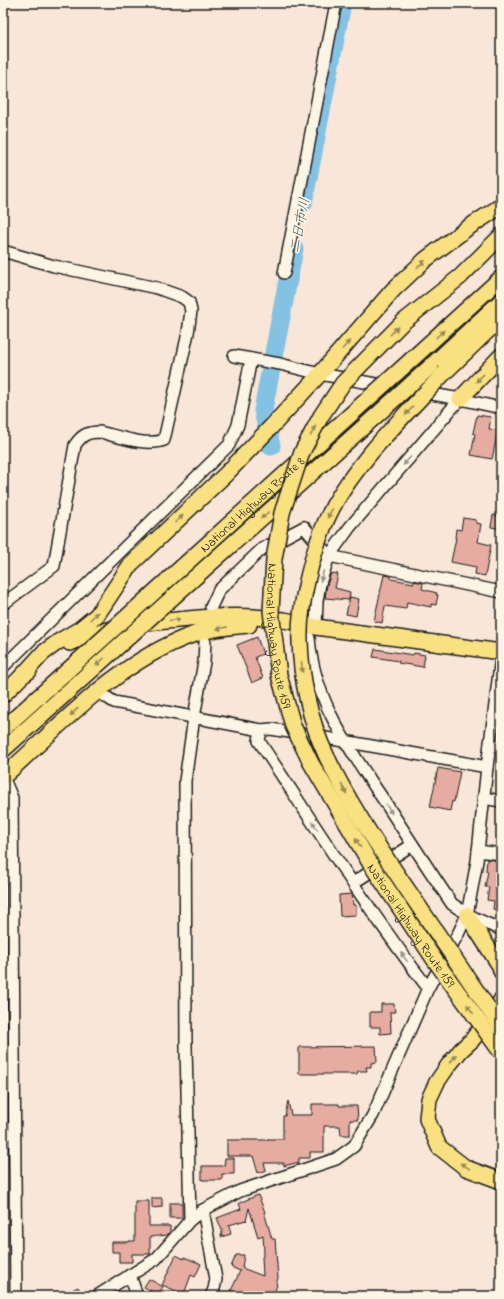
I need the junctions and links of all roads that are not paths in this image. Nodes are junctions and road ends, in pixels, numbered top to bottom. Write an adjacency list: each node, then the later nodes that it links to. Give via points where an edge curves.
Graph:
1 (336, 3): 6 (street)
2 (501, 206): 14 (highway, one-way to 2, via 393,290 466,229)
3 (501, 236): 7 (highway)
4 (501, 245): 7 (highway, National Highway Route 159)
5 (3, 251): 19 (street, via 54,266 157,288 182,297 189,302 191,311 164,440 148,443 100,432 81,436 75,445 54,566)
6 (284, 272)
7 (460, 277): 50 (highway, National Highway Route 159, one-way to 7, bridge, via 434,959 375,870 311,763 293,726 279,675 270,611 274,559 282,513 302,452 321,416 343,383 403,322)
8 (501, 278): 29 (highway, National Highway Route 8, one-way to 8, bridge)
9 (501, 300): 34 (highway, National Highway Route 8, one-way to 34, bridge, via 378,414)
10 (501, 318): 49 (highway, National Highway Route 159, one-way to 49, bridge, via 445,372 389,432 340,494 314,551 303,600 300,640 302,672 312,718 326,754 353,805 384,854)
11 (234, 356): 13 (street)
12 (501, 356): 15 (highway, one-way to 15)
13 (250, 359): 14 (street); 24 (street, via 238,424 229,444)
14 (320, 374): 15 (street); 25 (highway, one-way to 14, via 43,653 97,615 131,564 226,474)
15 (460, 399): 16 (street); 17 (street, one-way to 17, via 350,527)
16 (501, 408)
17 (329, 556): 18 (street); 20 (street, via 304,527 262,549 219,590); 21 (street, one-way to 21, via 320,583)
18 (501, 592)
19 (3, 604)
20 (211, 607)
21 (313, 632): 23 (highway); 25 (highway, one-way to 21, via 71,642 98,632 139,623 216,616 251,616 293,621); 26 (highway, one-way to 26, via 292,627 254,625 193,634 155,652); 31 (street, via 313,668 326,704)
22 (205, 642): 28 (street)
23 (501, 661): 32 (street)
24 (3, 667)
25 (22, 676): 27 (highway)
26 (97, 691): 28 (street, via 114,702); 36 (highway, one-way to 36)
27 (3, 695)
28 (194, 717): 30 (street); 53 (street, via 185,781)
29 (3, 729)
30 (261, 730): 31 (street, via 271,729); 42 (street, one-way to 30, via 259,741)
31 (344, 741): 35 (street); 39 (street, one-way to 39)
32 (490, 745): 33 (street); 35 (street)
33 (501, 747)
34 (3, 750)
35 (487, 767): 37 (street)
36 (3, 777): 55 (street, via 12,798)
37 (483, 798): 38 (street); 40 (street)
38 (501, 800)
39 (412, 844): 42 (street); 43 (street, via 452,904)
40 (478, 851): 41 (street); 43 (street)
41 (501, 854)
42 (353, 884): 47 (street, one-way to 42, via 402,956)
43 (467, 915): 44 (street); 45 (highway); 46 (highway); 47 (street)
44 (501, 929)
45 (501, 948)
46 (501, 971)
47 (428, 988): 52 (street, via 373,1115 354,1146 336,1159 240,1191)
48 (501, 1000): 51 (highway, one-way to 48, via 466,1168 439,1147 427,1119 429,1099 437,1082)
49 (501, 1027)
50 (501, 1052)
51 (501, 1181)
52 (203, 1210): 53 (street); 58 (street, via 216,1279)
53 (190, 1220): 54 (street, via 156,1259)
54 (130, 1275): 56 (street); 57 (street)
55 (16, 1296)
56 (97, 1296)
57 (137, 1296)
58 (211, 1296)

